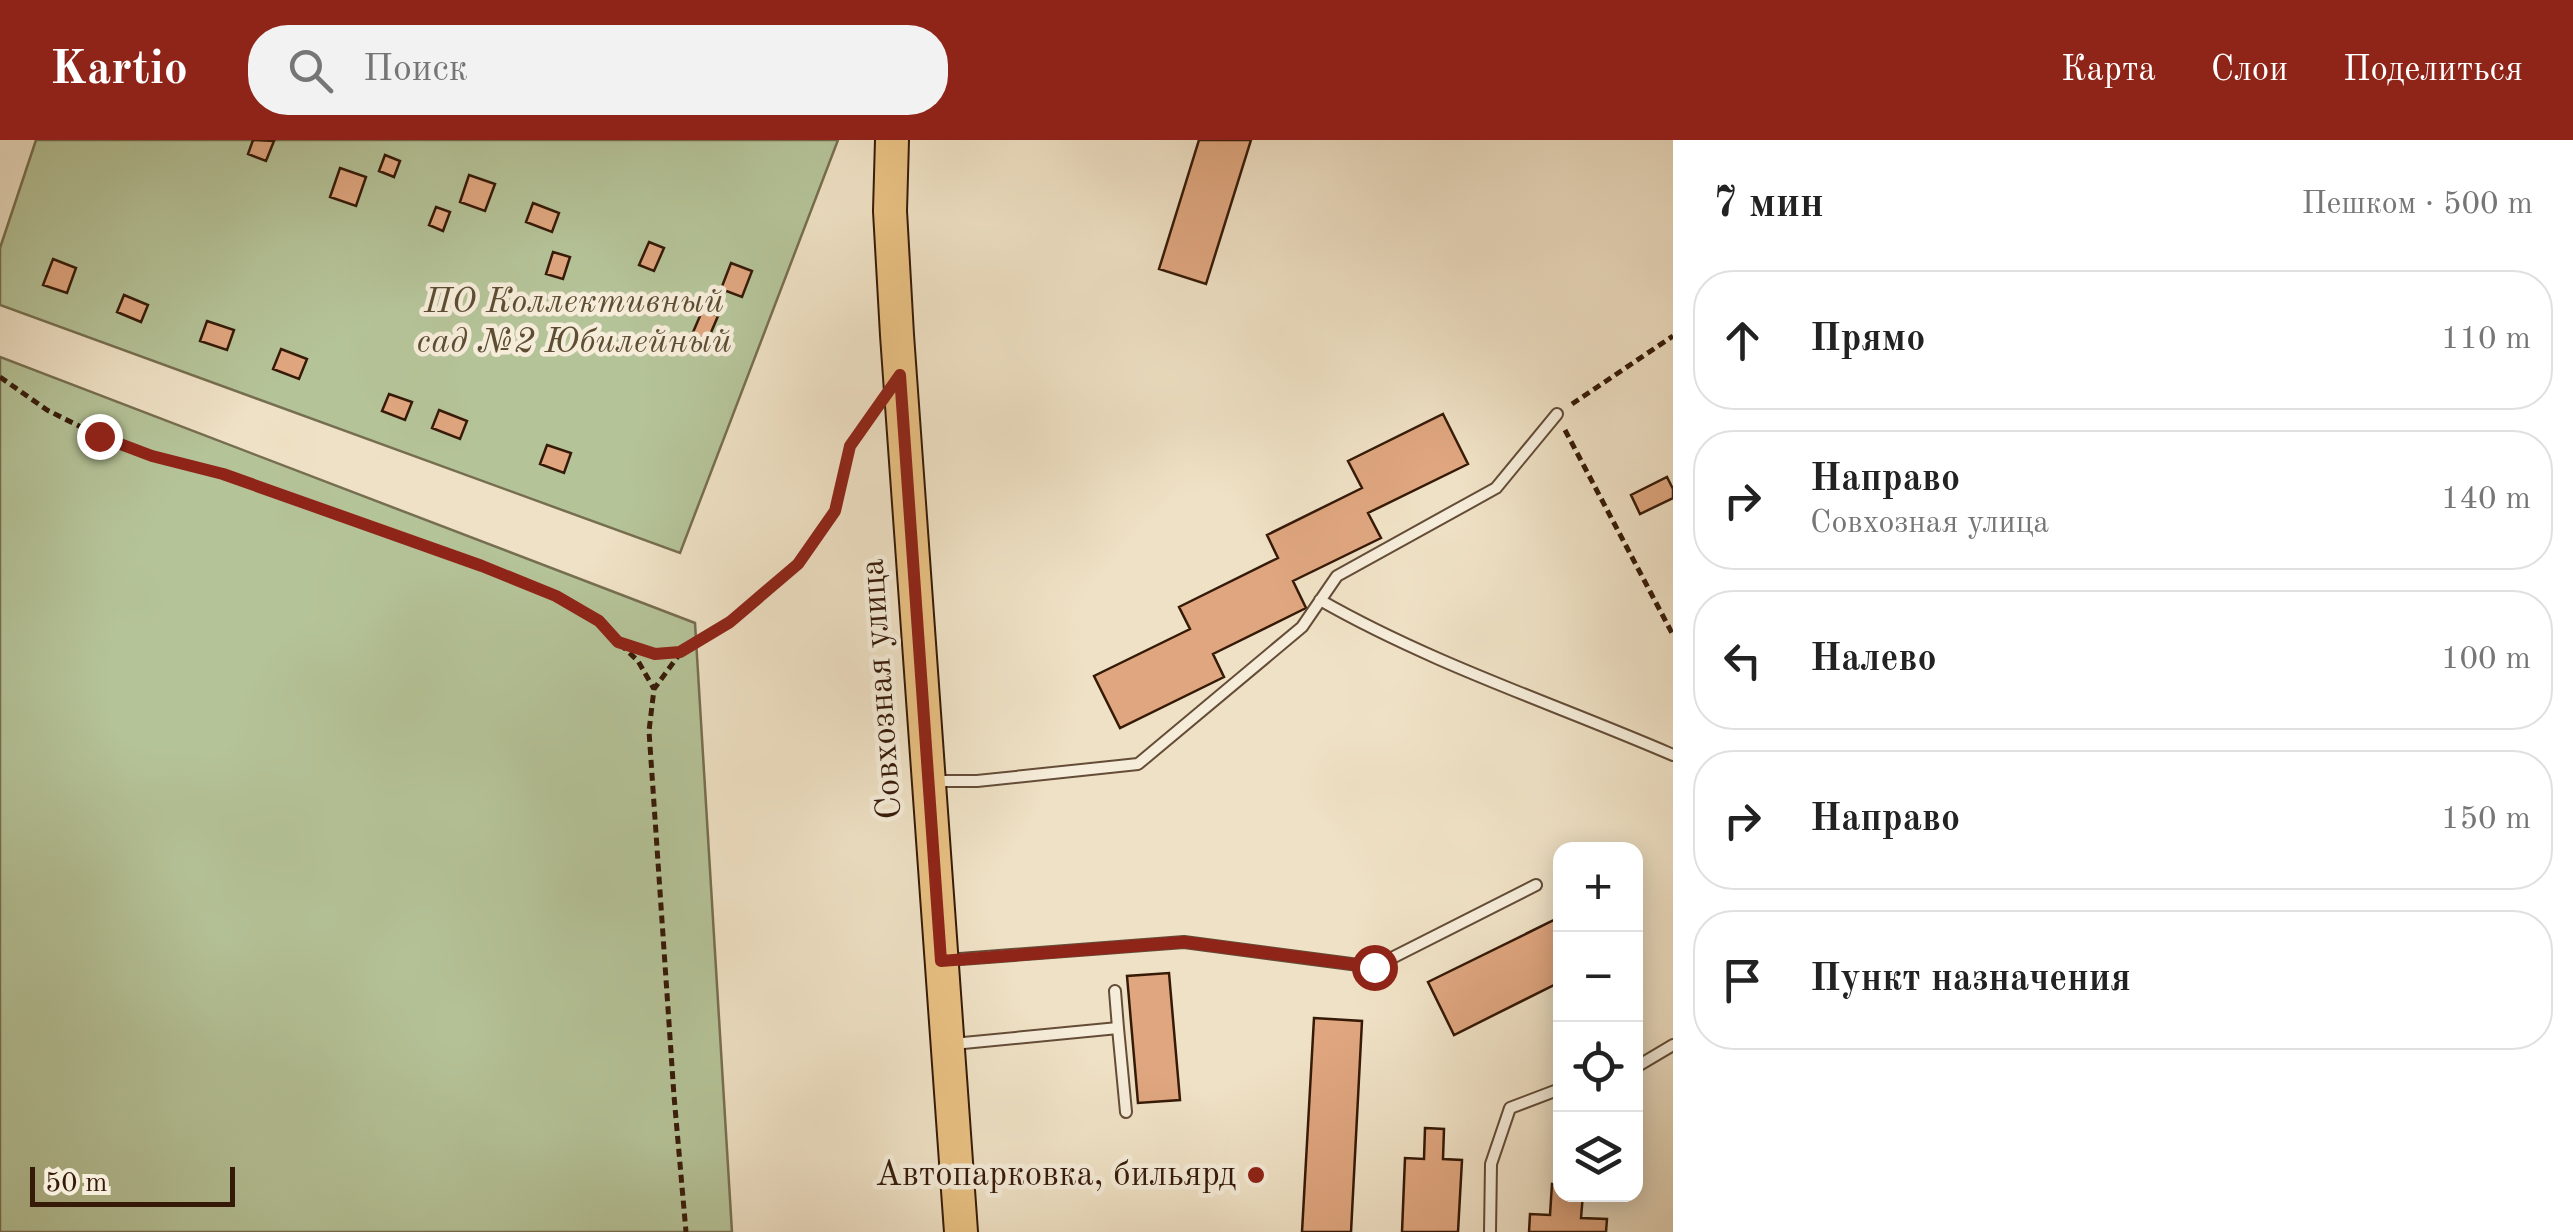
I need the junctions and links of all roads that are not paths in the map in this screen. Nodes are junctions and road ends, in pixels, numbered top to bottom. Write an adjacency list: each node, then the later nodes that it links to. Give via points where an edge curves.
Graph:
1 (892, 140): 5 (main road, Совхозная улица, via 890,211)
2 (1556, 414): 3 (lane, via 1496,488 1337,576)
3 (1320, 600): 4 (lane, via 1479,677); 5 (lane, via 1302,627 1138,764)
4 (1673, 754)
5 (928, 781): 7 (main road, Совхозная улица)
6 (1536, 885): 7 (lane, via 1374,967 1184,942)
7 (941, 961): 10 (main road, Совхозная улица)
8 (1115, 991): 9 (lane)
9 (1118, 1028): 10 (lane); 14 (lane)
10 (947, 1044): 15 (main road, Совхозная улица)
11 (1673, 1044): 12 (lane)
12 (1643, 1063)
13 (1553, 1092): 16 (lane, via 1510,1108 1490,1164)
14 (1126, 1112)
15 (961, 1232)
16 (1490, 1232)

